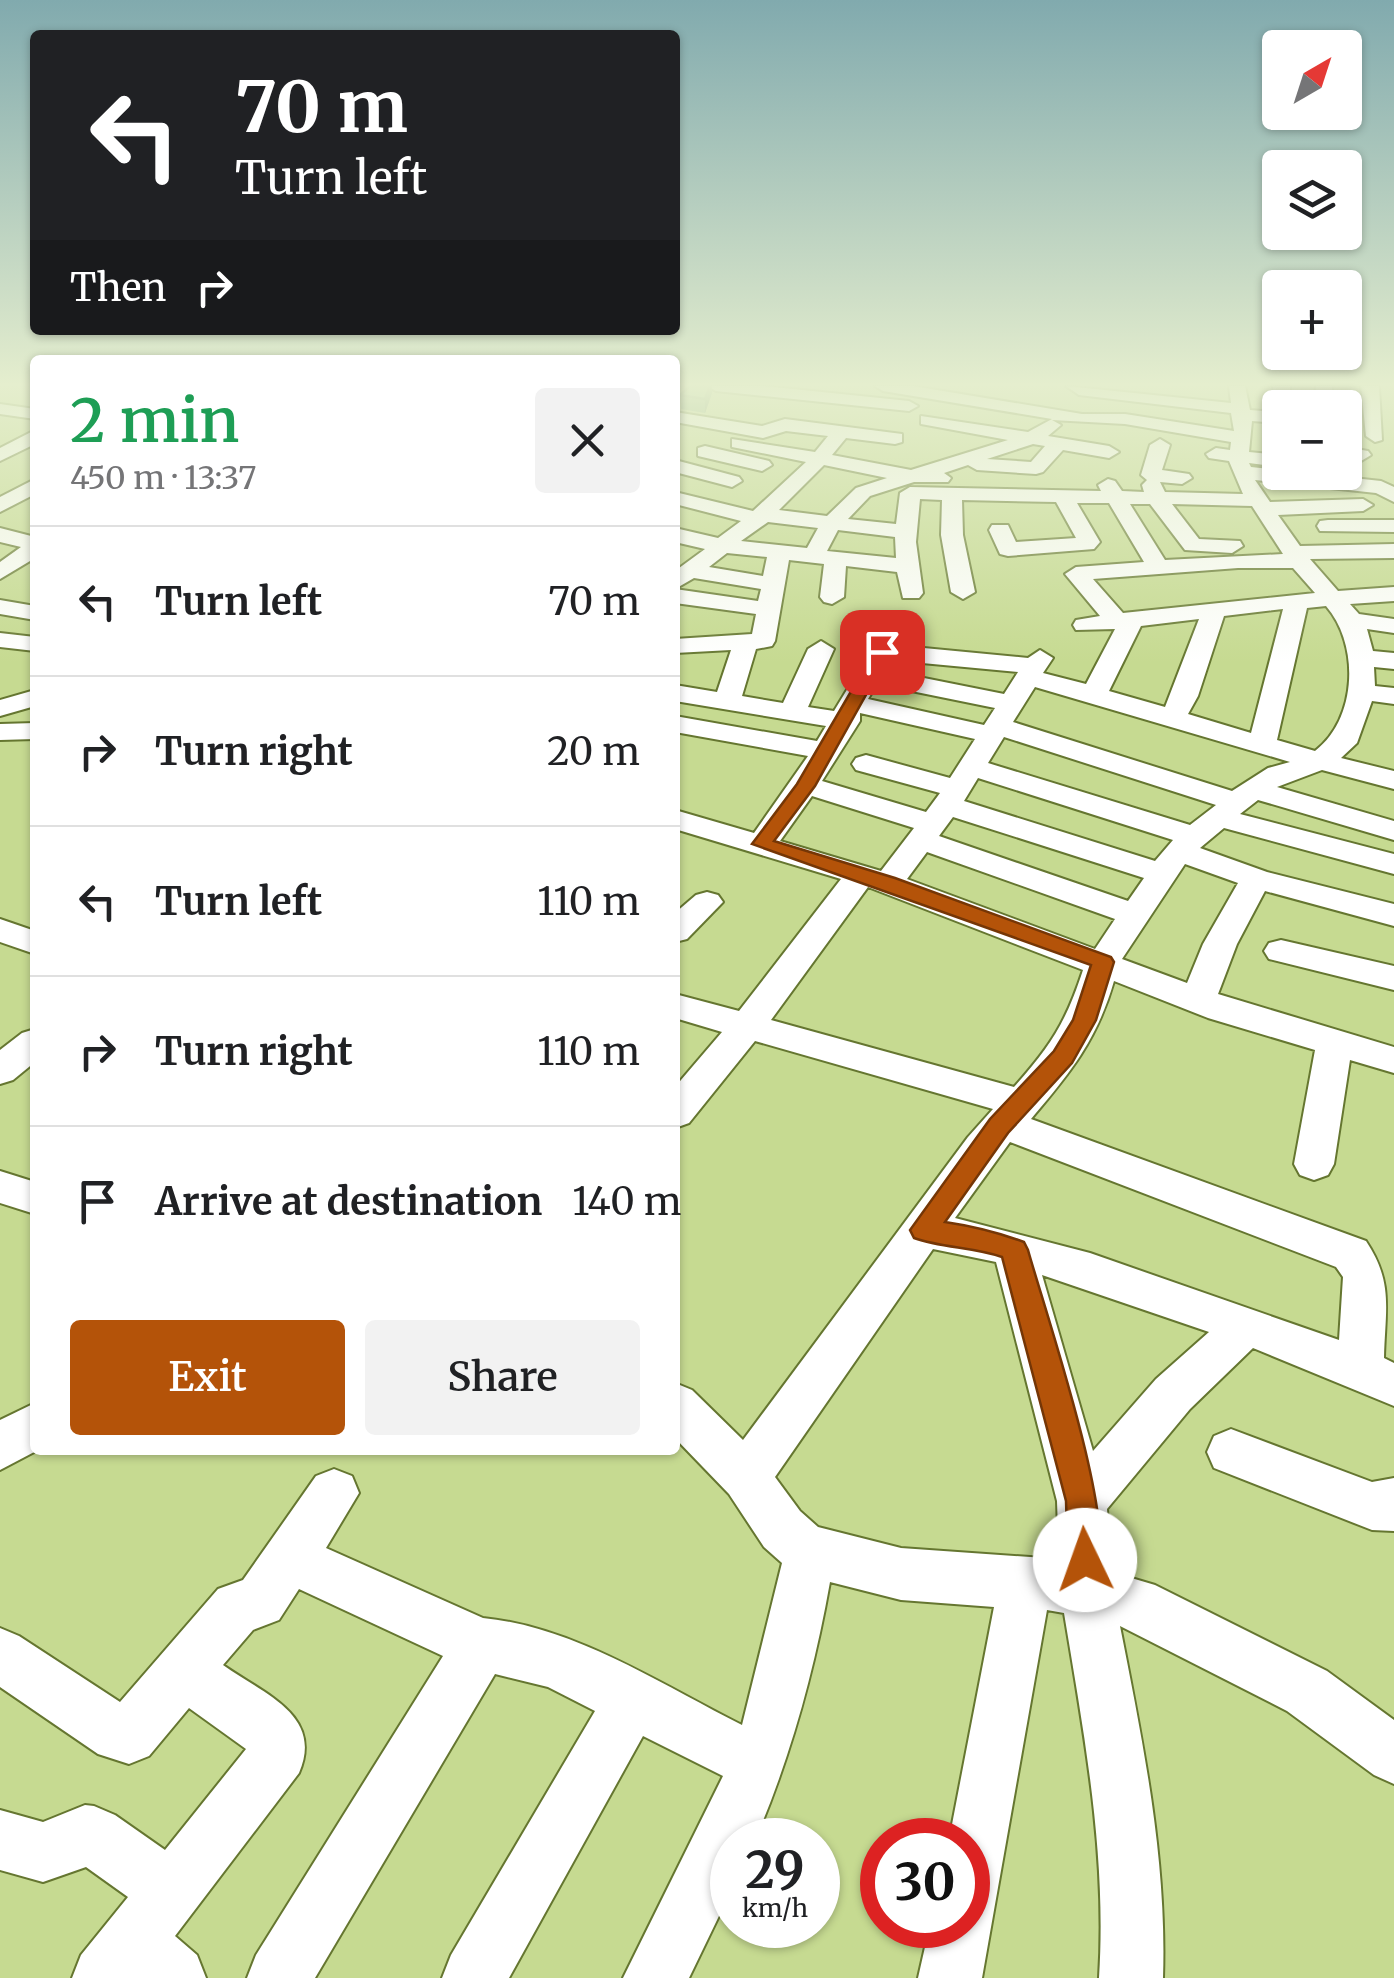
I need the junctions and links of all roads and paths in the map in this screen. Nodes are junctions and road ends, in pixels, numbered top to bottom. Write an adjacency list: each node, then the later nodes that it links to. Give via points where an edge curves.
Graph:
1 (716, 478): 26 (street)
2 (795, 478): 26 (street)
3 (853, 478): 19 (street)
4 (901, 478): 19 (street)
5 (1083, 478): 22 (street)
6 (1120, 478): 47 (street)
7 (1136, 478): 24 (street)
8 (1151, 478): 24 (street)
9 (1243, 478): 25 (street)
10 (1255, 478): 40 (street)
11 (1261, 478): 62 (street, via 1318,586)
12 (1268, 478): 45 (street)
13 (1270, 478): 41 (street)
14 (1275, 478): 31 (street)
15 (1287, 478): 27 (street)
16 (1314, 478): 21 (street, via 1381,487)
17 (680, 486): 26 (street)
18 (30, 488): 28 (street)
19 (868, 492): 30 (street, via 843,494)
20 (952, 494): 22 (street); 34 (street, via 908,494); 52 (street)
21 (1394, 496)
22 (1064, 497): 32 (street, via 1088,542 1036,540 1008,549)
23 (680, 499): 29 (street)
24 (1157, 499): 25 (street); 40 (street, via 1193,544)
25 (1205, 499): 40 (street)
26 (766, 503): 29 (street); 30 (street); 38 (street)
27 (1394, 504)
28 (0, 506)
29 (715, 508): 33 (street)
30 (823, 523): 34 (street); 43 (street)
31 (1394, 526)
32 (1000, 530)
33 (680, 531)
34 (906, 532): 46 (street)
35 (680, 535): 38 (street)
36 (2, 537): 37 (street)
37 (30, 543)
38 (722, 546): 42 (street); 48 (street)
39 (30, 548): 49 (street)
40 (1232, 549): 44 (street); 57 (street)
41 (1394, 550)
42 (779, 552): 43 (street); 51 (street)
43 (825, 556): 46 (street); 56 (street)
44 (1186, 565): 47 (street); 61 (street)
45 (1394, 565)
46 (908, 566): 53 (street)
47 (1158, 566): 64 (street, via 1076,574)
48 (684, 569): 51 (street)
49 (0, 574): 50 (street)
50 (30, 581)
51 (773, 584): 60 (street)
52 (963, 592)
53 (911, 593)
54 (1394, 595): 62 (street)
55 (680, 597): 58 (street)
56 (832, 597)
57 (1286, 602): 61 (street); 62 (street); 93 (street)
58 (723, 603): 60 (street); 70 (street)
59 (0, 607): 63 (street)
60 (768, 609): 68 (street, via 763,641)
61 (1221, 609): 64 (street); 89 (street)
62 (1343, 610): 66 (street); 73 (street)
63 (30, 612)
64 (1124, 620): 65 (street); 78 (street)
65 (1085, 625)
66 (1394, 626)
67 (0, 640): 69 (street)
68 (746, 642): 72 (street); 84 (street)
69 (30, 643)
70 (680, 650)
71 (820, 650): 86 (street)
72 (680, 651)
73 (1364, 658): 74 (street); 76 (street)
74 (1394, 661)
75 (871, 675): 77 (street); 77 (street, via 882,652); 87 (street)
76 (1362, 692): 81 (street); 95 (street, via 1343,743)
77 (1019, 693): 78 (street); 87 (street); 88 (street); 99 (street); 101 (street)
78 (1095, 693): 89 (street)
79 (680, 694): 84 (street)
80 (30, 696): 82 (street)
81 (1394, 696)
82 (0, 698)
83 (30, 698): 85 (street)
84 (726, 700): 86 (street)
85 (0, 708)
86 (792, 711): 87 (street)
87 (850, 713): 94 (street)
88 (1115, 716)
89 (1173, 716): 93 (street)
90 (680, 725): 94 (street)
91 (30, 731): 92 (street)
92 (0, 732)
93 (1262, 744): 95 (street)
94 (825, 751): 98 (street)
95 (1317, 763): 97 (street); 101 (street, via 1278,774)
96 (866, 764): 99 (street)
97 (1394, 780)
98 (805, 786): 99 (street); 103 (street)
99 (946, 805): 101 (street); 101 (street); 105 (street); 108 (street)
100 (680, 824): 103 (street)
101 (1208, 829): 102 (street); 104 (street); 106 (street); 108 (street)
102 (1394, 831)
103 (762, 844): 105 (street)
104 (1394, 864)
105 (874, 879): 112 (street); 117 (street)
106 (1256, 879): 109 (street); 114 (street)
107 (707, 902): 110 (street)
108 (1134, 914): 112 (street)
109 (1394, 915)
110 (680, 926)
111 (1280, 950): 113 (street)
112 (1103, 962): 114 (street); 125 (street, via 1085,1020 1063,1057)
113 (1394, 978)
114 (1198, 1000): 120 (street)
115 (680, 1007): 117 (street)
116 (30, 1021): 118 (street)
117 (749, 1024): 124 (street); 125 (street, via 974,1087)
118 (0, 1041): 119 (street)
119 (30, 1042)
120 (1334, 1043): 122 (street); 126 (street)
121 (30, 1046): 123 (street)
122 (1394, 1060)
123 (0, 1070)
124 (680, 1107)
125 (1011, 1113): 129 (street); 132 (street, via 1352,1254 1365,1274)
126 (1314, 1164)
127 (0, 1186): 128 (street)
128 (30, 1196)
129 (924, 1230): 130 (street); 137 (street)
130 (1014, 1250): 131 (street); 139 (street)
131 (1247, 1325): 132 (street); 139 (street, via 1173,1394)
132 (1377, 1378)
133 (680, 1410): 137 (street)
134 (30, 1429): 135 (street)
135 (0, 1448)
136 (1232, 1452): 140 (street, via 1372,1506 1390,1508)
137 (746, 1477): 141 (street, via 782,1529)
138 (334, 1493): 142 (street)
139 (1082, 1501): 144 (street)
140 (1394, 1502)
141 (810, 1551): 143 (street, via 902,1574); 150 (street, via 789,1657)
142 (290, 1558): 145 (street); 147 (street, via 260,1601 237,1608)
143 (1025, 1584): 144 (street); 151 (street)
144 (1086, 1589): 149 (street, via 1220,1643 1306,1692); 160 (street, via 1122,1786 1134,1918)
145 (481, 1645): 148 (street, via 557,1662); 156 (street)
146 (0, 1654): 147 (street, via 129,1736)
147 (184, 1672): 153 (street, via 278,1738 280,1746)
148 (632, 1701): 150 (street); 157 (street)
149 (1394, 1755)
150 (757, 1764): 158 (street)
151 (983, 1818)
152 (0, 1840): 153 (street, via 44,1854 94,1836)
153 (173, 1893): 155 (street)
154 (957, 1948): 159 (street)
155 (137, 1966)
156 (279, 1978)
157 (474, 1978)
158 (656, 1978)
159 (950, 1978)
160 (1131, 1978)

